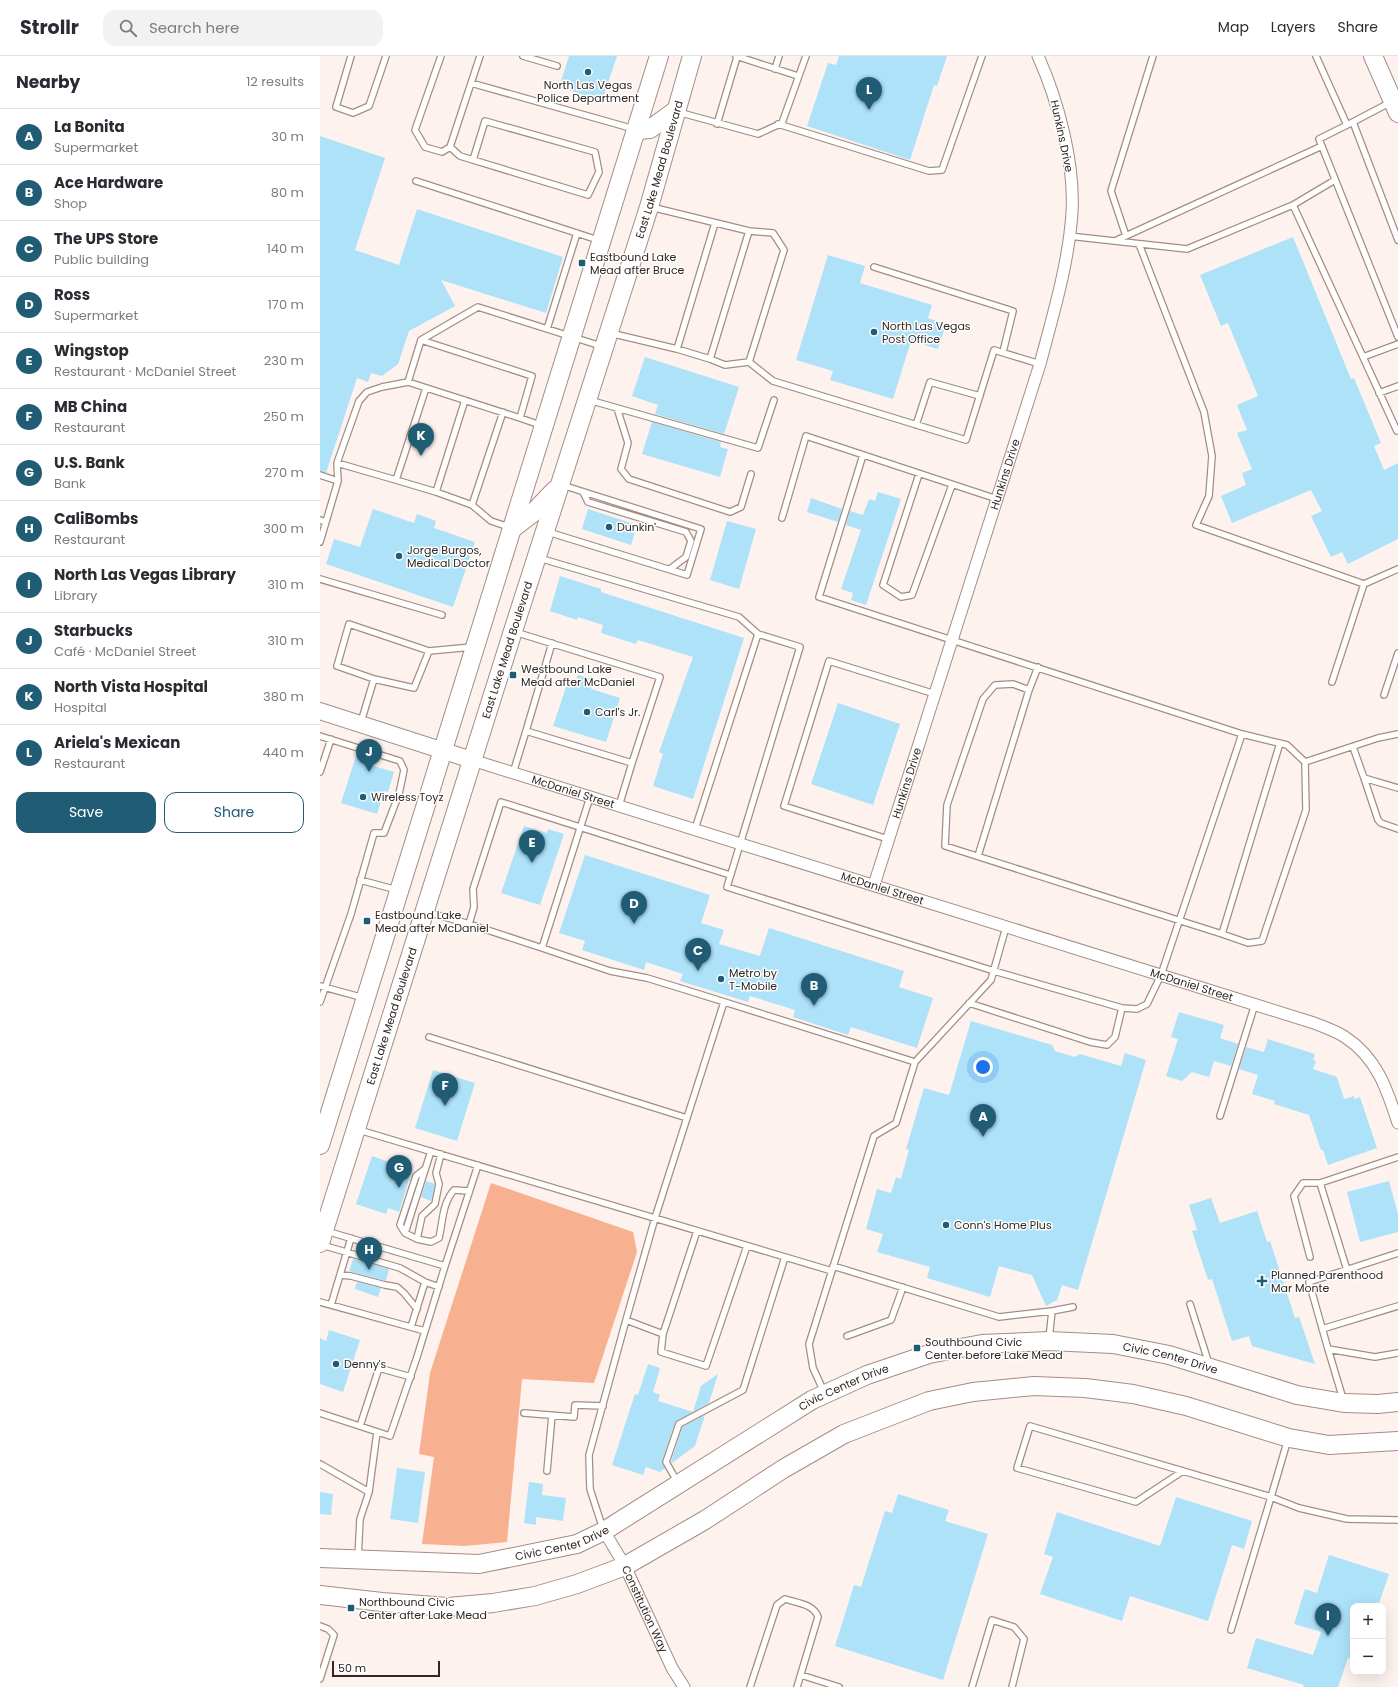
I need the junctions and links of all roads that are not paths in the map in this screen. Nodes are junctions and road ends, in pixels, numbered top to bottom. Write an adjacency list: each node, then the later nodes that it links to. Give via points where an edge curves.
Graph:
1 (351, 56): 2 (lane, via 336,107 353,113 369,106)
2 (386, 56)
3 (438, 56): 28 (lane, via 415,130 425,146 442,152)
4 (480, 56): 19 (lane)
5 (523, 56): 16 (lane)
6 (659, 56): 26 (main road)
7 (692, 56): 21 (main road, East Lake Mead Boulevard)
8 (737, 56): 17 (lane); 23 (lane)
9 (779, 56): 17 (lane)
10 (806, 56): 18 (lane)
11 (982, 56): 24 (lane, via 942,170 928,171)
12 (1038, 56): 37 (street, Hunkins Drive, via 1048,78 1063,132 1071,179 1072,212)
13 (1154, 56): 38 (lane, via 1111,191)
14 (1316, 56): 25 (lane)
15 (1372, 56): 20 (main road)
16 (557, 66)
17 (775, 68): 18 (lane)
18 (798, 76): 24 (lane, via 782,123)
19 (471, 83): 26 (lane); 28 (lane)
20 (1396, 107): 22 (lane)
21 (675, 111): 23 (lane); 26 (main road, via 650,129); 33 (main road, East Lake Mead Boulevard)
22 (1353, 122): 25 (lane); 39 (lane)
23 (717, 124): 24 (lane, via 758,134)
24 (778, 124)
25 (1347, 125): 27 (lane, via 1319,139)
26 (637, 130): 41 (main road)
27 (1322, 146): 30 (lane); 38 (lane)
28 (450, 147): 29 (lane, via 460,156)
29 (473, 160): 29 (lane, via 588,195 599,172 595,152 485,121)
30 (1335, 180): 32 (lane); 46 (lane)
31 (416, 181): 36 (lane)
32 (1293, 205): 42 (lane, via 1187,249); 52 (lane)
33 (648, 207): 34 (lane); 48 (main road, East Lake Mead Boulevard)
34 (715, 223): 35 (lane); 50 (lane)
35 (749, 231): 53 (lane); 54 (lane, via 773,233 784,250)
36 (577, 233): 41 (lane); 44 (lane)
37 (1069, 236): 40 (lane); 55 (street, Hunkins Drive, via 1059,290)
38 (1126, 236): 40 (lane)
39 (1398, 240)
40 (1115, 241): 42 (lane)
41 (602, 242): 45 (main road)
42 (1139, 244): 93 (lane, via 1204,412 1212,456 1209,496 1196,525)
43 (874, 267): 51 (lane, via 1013,311)
44 (547, 329): 45 (lane); 47 (lane, via 478,307)
45 (572, 337): 48 (lane); 68 (main road)
46 (1398, 337)
47 (421, 340): 56 (lane); 66 (lane, via 532,376)
48 (606, 340): 50 (lane); 61 (main road, East Lake Mead Boulevard)
49 (1398, 344): 52 (lane)
50 (677, 349): 53 (lane)
51 (1003, 352): 55 (lane); 60 (lane, via 994,350)
52 (1363, 357): 59 (lane)
53 (710, 359): 54 (lane, via 725,365)
54 (749, 362): 67 (lane, via 773,380)
55 (1040, 364): 81 (street, Hunkins Drive)
56 (408, 382): 58 (lane); 71 (lane, via 368,392 359,401)
57 (1398, 386): 59 (lane)
58 (426, 388): 62 (lane); 75 (lane)
59 (1379, 393): 69 (lane)
60 (980, 396): 67 (lane, via 930,382); 67 (lane, via 966,440)
61 (587, 399): 64 (lane); 77 (main road, East Lake Mead Boulevard)
62 (465, 400): 65 (lane); 79 (lane)
63 (774, 400): 64 (lane, via 758,448)
64 (617, 408): 72 (lane, via 628,443 621,469 629,479 730,512 741,507)
65 (503, 412): 66 (lane); 82 (lane)
66 (520, 418): 68 (lane)
67 (916, 424)
68 (544, 426): 86 (main road)
69 (1398, 431)
70 (863, 455): 73 (lane); 83 (lane, via 806,436); 97 (lane, via 819,597)
71 (337, 463): 75 (lane); 76 (lane)
72 (751, 474)
73 (919, 474): 78 (lane); 78 (lane, via 884,585 901,597 912,595)
74 (320, 476): 76 (lane)
75 (396, 480): 79 (lane)
76 (338, 481): 85 (lane)
77 (560, 484): 80 (lane); 86 (main road, via 534,512); 87 (main road, East Lake Mead Boulevard)
78 (952, 485): 81 (lane)
79 (436, 492): 82 (lane)
80 (584, 492): 90 (lane, via 588,502 686,532 691,541 686,556); 90 (lane, via 701,529 687,575)
81 (998, 499): 97 (street, Hunkins Drive)
82 (472, 505): 86 (lane, via 491,521)
83 (782, 518)
84 (320, 520): 85 (lane)
85 (326, 522): 88 (lane)
86 (513, 528): 99 (main road)
87 (545, 530): 89 (main road, East Lake Mead Boulevard); 90 (lane)
88 (320, 542)
89 (536, 557): 95 (main road, East Lake Mead Boulevard); 96 (lane, via 739,617)
90 (670, 569)
91 (1398, 569): 93 (lane)
92 (320, 579): 94 (lane)
93 (1364, 584): 104 (lane)
94 (442, 615)
95 (513, 631): 98 (lane); 118 (main road, East Lake Mead Boulevard)
96 (758, 634): 128 (lane); 131 (lane, via 800,647)
97 (953, 640): 102 (lane); 106 (street, Hunkins Drive)
98 (552, 643): 110 (lane); 120 (lane, via 660,677)
99 (476, 647): 100 (lane); 117 (main road)
100 (429, 651): 103 (lane, via 414,688); 103 (lane, via 349,624 337,666)
101 (1398, 653): 107 (lane)
102 (1038, 668): 105 (lane); 111 (lane)
103 (374, 678): 109 (lane)
104 (1332, 682)
105 (1030, 690): 132 (lane); 132 (lane, via 1013,684 995,685 983,699 947,805 945,846)
106 (935, 694): 130 (street, Hunkins Drive); 130 (lane, via 829,661 784,806)
107 (1384, 695)
108 (320, 711): 109 (street, McDaniel Street)
109 (360, 724): 117 (street, McDaniel Street)
110 (526, 731): 120 (lane); 122 (lane)
111 (1242, 734): 115 (lane); 138 (lane)
112 (1398, 734): 116 (lane)
113 (320, 736): 114 (lane)
114 (331, 739): 121 (lane); 134 (lane, via 400,761 404,770 399,794 384,833 374,832)
115 (1280, 744): 119 (lane, via 1287,745); 141 (lane)
116 (1353, 746): 119 (lane); 123 (lane)
117 (443, 750): 118 (street, McDaniel Street); 136 (main road)
118 (472, 760): 122 (street, McDaniel Street); 137 (main road, East Lake Mead Boulevard)
119 (1305, 762): 141 (lane, via 1306,810 1262,941 1248,943)
120 (632, 763): 126 (lane)
121 (320, 772)
122 (513, 773): 125 (street, McDaniel Street)
123 (1364, 778): 124 (lane); 129 (lane, via 1378,820)
124 (1398, 788)
125 (590, 797): 126 (street, McDaniel Street); 127 (lane)
126 (619, 806): 128 (street, McDaniel Street)
127 (580, 828): 133 (lane); 139 (lane, via 501,802 473,889 474,906); 142 (lane)
128 (694, 829): 131 (street, McDaniel Street)
129 (1398, 829)
130 (888, 839): 135 (street, Hunkins Drive)
131 (739, 843): 133 (lane); 135 (street, McDaniel Street)
132 (978, 856): 138 (lane)
133 (730, 875): 143 (lane, via 727,887)
134 (360, 880): 136 (lane); 145 (lane, via 351,914)
135 (874, 885): 140 (street, McDaniel Street)
136 (399, 890): 146 (main road)
137 (424, 911): 139 (lane); 158 (main road, East Lake Mead Boulevard)
138 (1180, 921): 141 (lane); 144 (lane)
139 (469, 924): 142 (lane)
140 (1006, 926): 143 (lane); 144 (street, McDaniel Street)
141 (1222, 934)
142 (542, 948): 148 (lane, via 610,971 647,978)
143 (994, 971): 149 (lane, via 991,980); 151 (lane)
144 (1161, 975): 150 (street, McDaniel Street); 151 (lane, via 1147,1004 1137,1008)
145 (322, 987): 146 (lane); 147 (lane)
146 (366, 998): 156 (main road)
147 (320, 1002)
148 (724, 1002): 153 (lane); 155 (lane)
149 (969, 1003): 151 (lane, via 1090,1042 1108,1045 1115,1037); 153 (lane)
150 (1255, 1004): 154 (lane); 157 (street, McDaniel Street, via 1314,1023 1344,1036 1363,1051 1381,1076)
151 (1122, 1008)
152 (429, 1037): 155 (lane)
153 (915, 1062): 177 (lane, via 896,1123 874,1136)
154 (1220, 1116)
155 (687, 1118): 166 (lane)
156 (324, 1120): 158 (main road); 159 (main road)
157 (1398, 1123)
158 (356, 1129): 160 (lane); 169 (main road, East Lake Mead Boulevard)
159 (320, 1145)
160 (431, 1151): 161 (lane); 170 (lane, via 406,1233)
161 (441, 1154): 163 (lane); 170 (lane, via 436,1173 439,1184 435,1204 422,1216)
162 (1398, 1157): 164 (lane)
163 (478, 1165): 165 (lane); 166 (lane)
164 (1320, 1183): 175 (lane, via 1303,1183 1294,1196); 178 (lane)
165 (469, 1191): 170 (lane, via 454,1190 448,1197 439,1238 431,1242); 176 (lane)
166 (655, 1218): 167 (lane); 190 (lane)
167 (697, 1231): 171 (lane); 194 (lane)
168 (351, 1238): 169 (lane); 172 (lane); 176 (lane)
169 (321, 1239): 172 (lane)
170 (417, 1239)
171 (747, 1246): 174 (lane); 194 (lane, via 706,1366 660,1352)
172 (347, 1252): 179 (lane); 180 (lane, via 400,1268)
173 (1398, 1253): 178 (lane)
174 (785, 1257): 177 (lane); 215 (lane, via 743,1390 679,1424 666,1462)
175 (1310, 1257)
176 (445, 1266): 181 (lane)
177 (832, 1269): 182 (lane); 201 (lane, via 809,1344 813,1368)
178 (1347, 1270): 192 (lane, via 1309,1282)
179 (340, 1274): 185 (lane); 188 (lane, via 397,1287)
180 (425, 1282): 181 (lane); 188 (lane)
181 (439, 1287): 193 (lane)
182 (903, 1287): 189 (lane, via 999,1317); 195 (lane, via 891,1320)
183 (320, 1302): 185 (lane)
184 (1190, 1304): 199 (lane)
185 (330, 1305): 191 (lane)
186 (1398, 1306): 192 (lane)
187 (1073, 1307): 189 (lane)
188 (417, 1309): 191 (lane)
189 (1052, 1311): 196 (lane)
190 (626, 1320): 194 (lane); 204 (lane)
191 (411, 1327): 193 (lane)
192 (1322, 1329): 197 (lane)
193 (425, 1331): 200 (lane)
194 (663, 1334)
195 (847, 1336)
196 (1049, 1341): 199 (main road, Civic Center Drive, via 1113,1344 1169,1355); 201 (main road, Civic Center Drive, via 982,1344 929,1354 867,1375)
197 (1328, 1350): 198 (lane, via 1375,1357); 203 (lane)
198 (1398, 1353)
199 (1210, 1368): 203 (main road, Civic Center Drive, via 1297,1395)
200 (411, 1377): 208 (lane, via 379,1368); 209 (lane, via 390,1436)
201 (826, 1394): 215 (main road, Civic Center Drive, via 759,1432)
202 (1398, 1402): 203 (main road, Civic Center Drive)
203 (1344, 1403)
204 (603, 1406): 207 (lane, via 575,1405 574,1417); 219 (lane, via 589,1455 589,1469 590,1490)
205 (320, 1413): 208 (lane)
206 (524, 1413): 207 (lane)
207 (552, 1416): 213 (lane)
208 (360, 1426): 209 (lane)
209 (377, 1432): 216 (lane)
210 (1289, 1438): 211 (main road, via 1329,1445); 217 (lane); 222 (main road, via 1186,1406 1133,1394 1085,1388 1034,1386 973,1392 929,1401 844,1434)
211 (1398, 1440)
212 (320, 1464): 216 (lane)
213 (547, 1471)
214 (1183, 1471): 214 (lane, via 1030,1426 1017,1468 1136,1502); 217 (lane)
215 (679, 1484): 219 (main road, Civic Center Drive)
216 (369, 1492): 221 (lane, via 360,1519)
217 (1271, 1497): 218 (lane, via 1299,1508 1348,1519); 225 (lane)
218 (1398, 1520)
219 (604, 1531): 221 (main road, Civic Center Drive, via 577,1544 479,1564); 222 (street, Constitution Way)
220 (320, 1558): 221 (main road, Civic Center Drive)
221 (358, 1560)
222 (625, 1566): 223 (main road, via 570,1586 493,1604 448,1607); 228 (street, Constitution Way, via 672,1668)
223 (320, 1595)
224 (320, 1626): 227 (lane, via 334,1635)
225 (1231, 1630)
226 (801, 1675): 229 (lane, via 818,1617 811,1607 785,1600 777,1605); 230 (lane); 231 (lane)
227 (320, 1679)
228 (684, 1687)
229 (750, 1687)
230 (797, 1687)
231 (839, 1687)
232 (972, 1687): 233 (lane, via 992,1620 1014,1627 1024,1639)
233 (1012, 1687)

